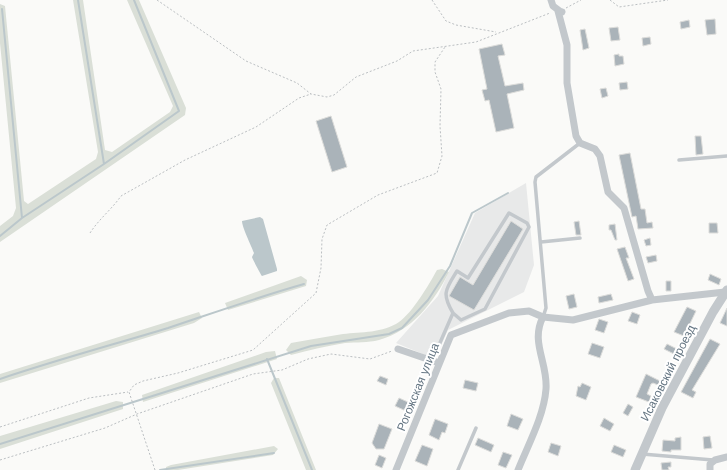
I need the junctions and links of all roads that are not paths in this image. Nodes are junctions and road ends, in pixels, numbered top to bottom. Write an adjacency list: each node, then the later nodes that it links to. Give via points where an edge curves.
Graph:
1 (551, 0): 2 (street, via 553,6 560,11 567,45 567,83 573,125)
2 (580, 143): 6 (lane, via 536,177); 8 (street, via 595,149 600,156 608,192 624,208)
3 (727, 156): 4 (lane)
4 (679, 160)
5 (580, 238): 6 (lane)
6 (541, 242): 10 (lane, via 546,308)
7 (726, 291): 8 (street, Рогожская улица); 14 (street, Исаковский проезд, via 662,408)
8 (652, 300): 10 (street, Рогожская улица, via 573,320)
9 (453, 313): 9 (lane, via 446,301 447,288 457,271 468,278 509,213 527,223 529,227 485,309 461,320); 12 (lane)
10 (543, 317): 12 (street, Рогожская улица, via 529,311 509,313 452,334); 19 (street, via 539,324 538,343 546,388 539,416)
11 (398, 349): 12 (street)
12 (436, 362): 17 (street, Рогожская улица)
13 (476, 428): 18 (lane)
14 (642, 454): 16 (lane); 20 (street, Исаковский проезд)
15 (727, 457): 16 (street)
16 (714, 460): 21 (street, via 710,464)
17 (396, 470)
18 (458, 470)
19 (518, 470)
20 (635, 470)
21 (710, 470)

